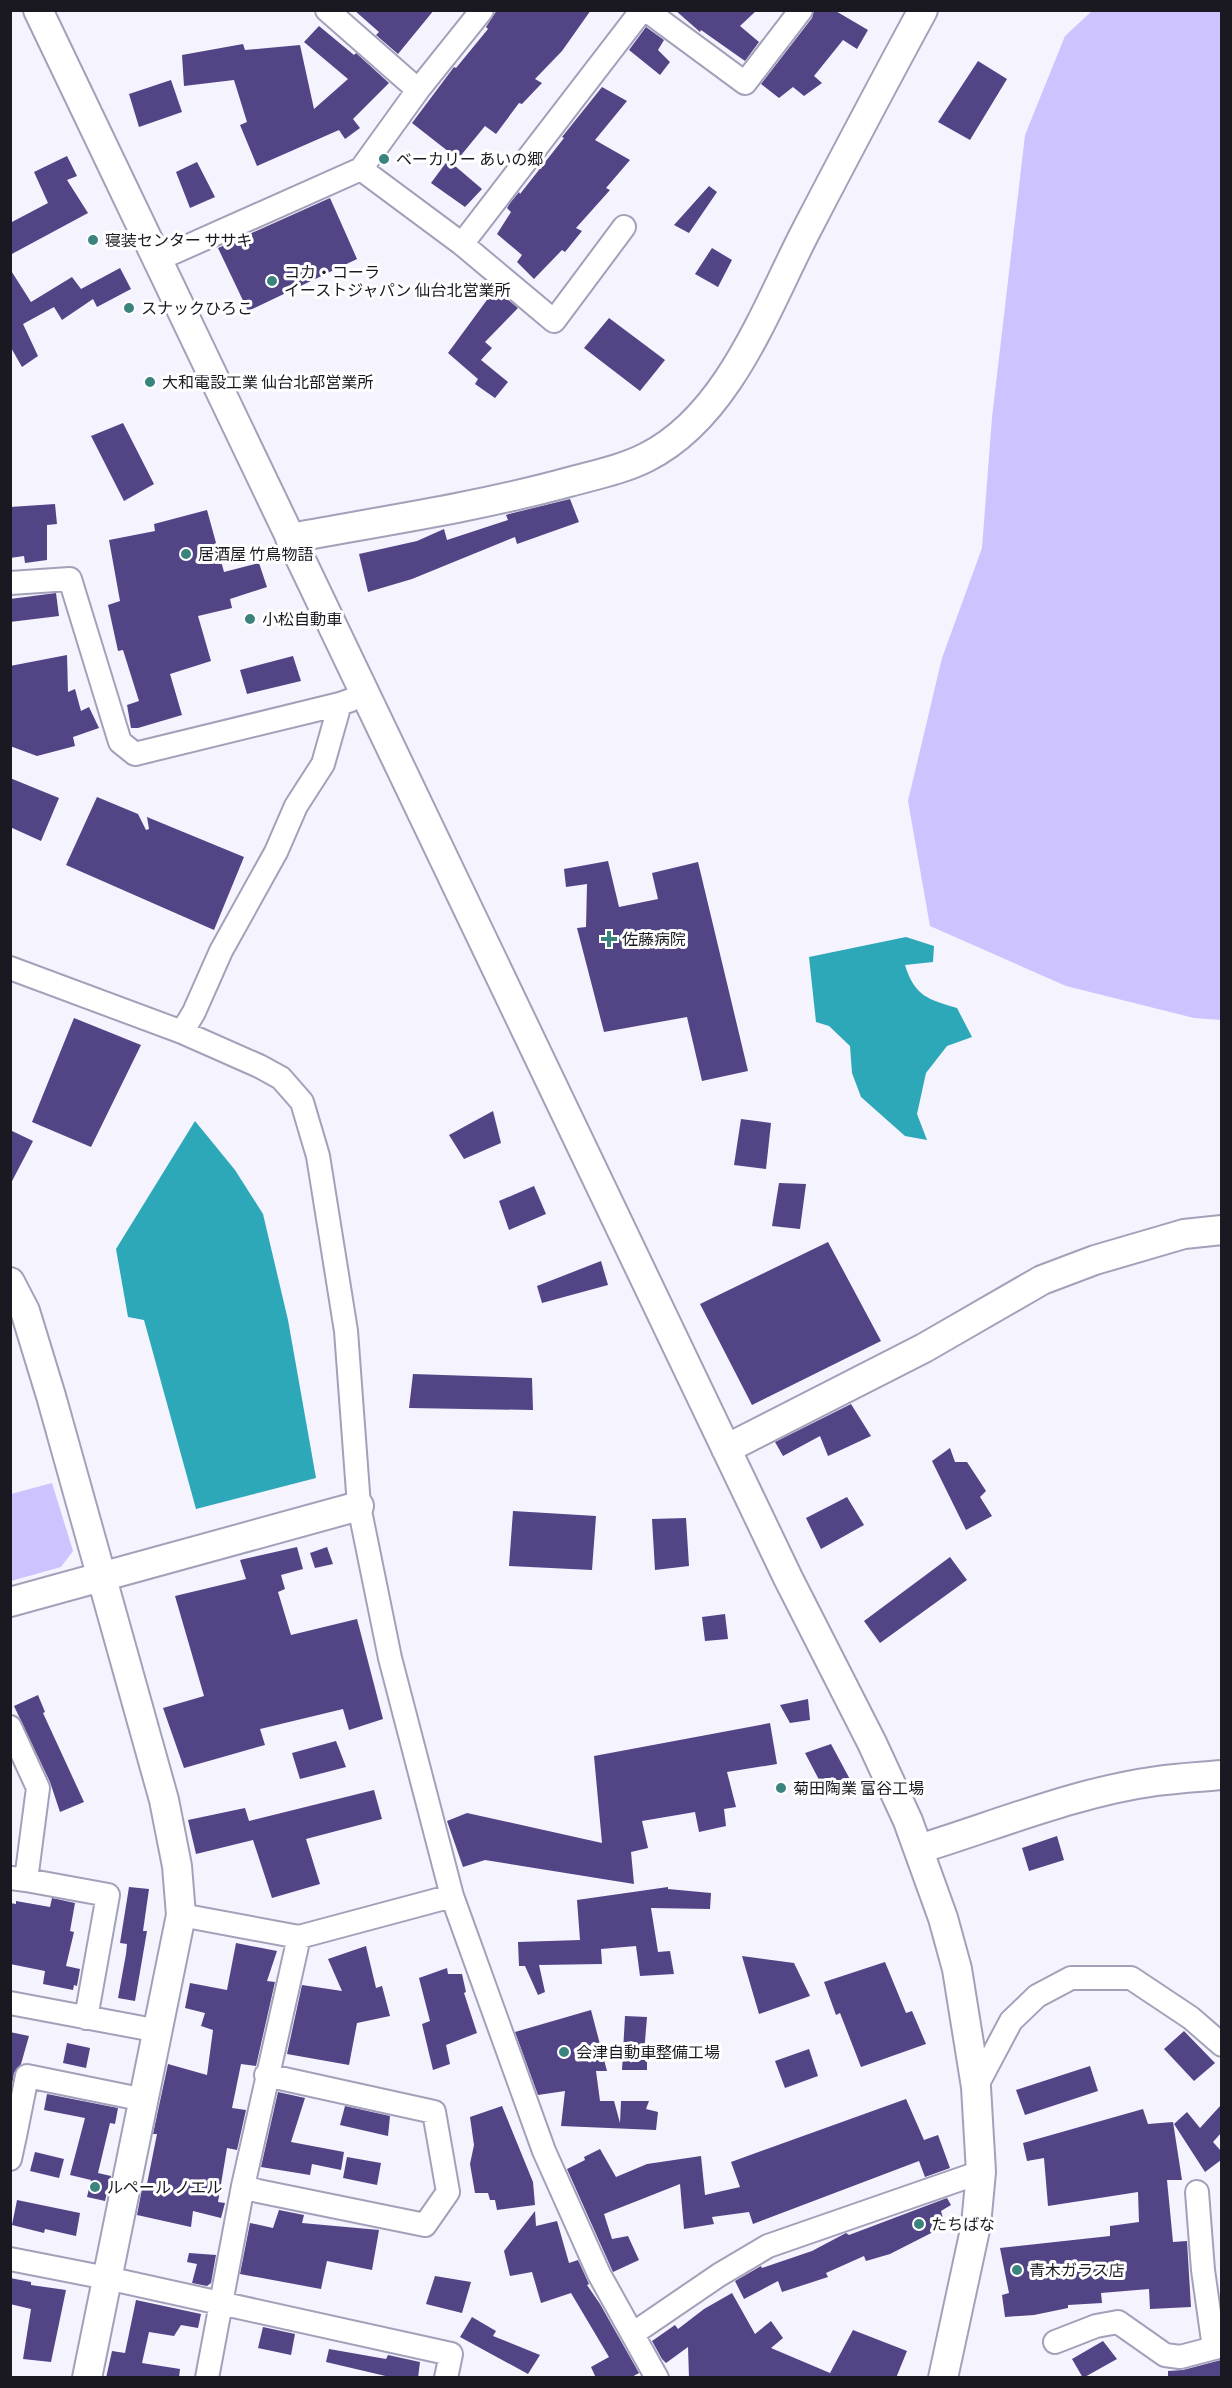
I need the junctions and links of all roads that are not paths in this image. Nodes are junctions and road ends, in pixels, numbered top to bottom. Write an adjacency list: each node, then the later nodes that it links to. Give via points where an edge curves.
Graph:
1 (38, 10): 11 (street)
2 (327, 10): 7 (street)
3 (482, 10): 7 (street)
4 (644, 10): 5 (street, via 746,83); 10 (street)
5 (801, 10)
6 (923, 10): 12 (street, via 742,358 715,399 684,431 647,457 516,497)
7 (418, 90): 8 (street)
8 (361, 169): 10 (street); 11 (street)
9 (624, 227): 10 (street, via 554,321)
10 (462, 244)
11 (159, 259): 12 (street)
12 (290, 538): 14 (street)
13 (10, 583): 14 (street, via 70,579 120,742 135,754)
14 (352, 700): 16 (street, via 323,764 296,806); 19 (street)
15 (10, 968): 16 (street)
16 (182, 1032): 20 (street, via 281,1078 302,1102 318,1156 346,1331)
17 (1221, 1230): 19 (street, via 1184,1234 1042,1280 924,1348)
18 (10, 1282): 21 (street, via 25,1311 51,1396)
19 (726, 1449): 25 (street, via 877,1753)
20 (359, 1506): 21 (street); 27 (street, via 390,1658)
21 (100, 1578): 22 (street); 28 (street, via 164,1800 177,1866)
22 (10, 1602)
23 (10, 1727): 26 (street, via 38,1788)
24 (1221, 1775): 25 (street, via 1156,1781 1100,1793)
25 (919, 1849): 35 (street, via 957,1969)
26 (18, 1879): 31 (street, via 108,1895)
27 (452, 1896): 29 (street); 45 (street, via 544,2151 599,2274)
28 (181, 1915): 29 (street); 32 (street)
29 (299, 1937): 34 (street)
30 (10, 2003): 31 (street)
31 (86, 2018): 32 (street)
32 (159, 2031): 36 (street)
33 (1221, 2045): 35 (street, via 1191,2018 1131,1977 1071,1978 1037,1996 1011,2021)
34 (266, 2075): 40 (street); 40 (street, via 434,2112 448,2192 425,2226)
35 (976, 2087): 39 (street)
36 (145, 2100): 37 (street, via 27,2076); 43 (street)
37 (13, 2136): 38 (street)
38 (10, 2159)
39 (981, 2172): 45 (street, via 768,2246); 52 (street, via 976,2225)
40 (243, 2186): 44 (street)
41 (1197, 2192): 47 (street, via 1203,2270)
42 (10, 2259): 43 (street)
43 (108, 2278): 44 (street); 48 (street)
44 (221, 2305): 49 (street); 50 (street, via 451,2354)
45 (634, 2333): 51 (street)
46 (1055, 2342): 47 (street, via 1118,2322 1165,2355 1180,2357)
47 (1218, 2347)
48 (87, 2378)
49 (207, 2378)
50 (446, 2378)
51 (657, 2378)
52 (944, 2378)

